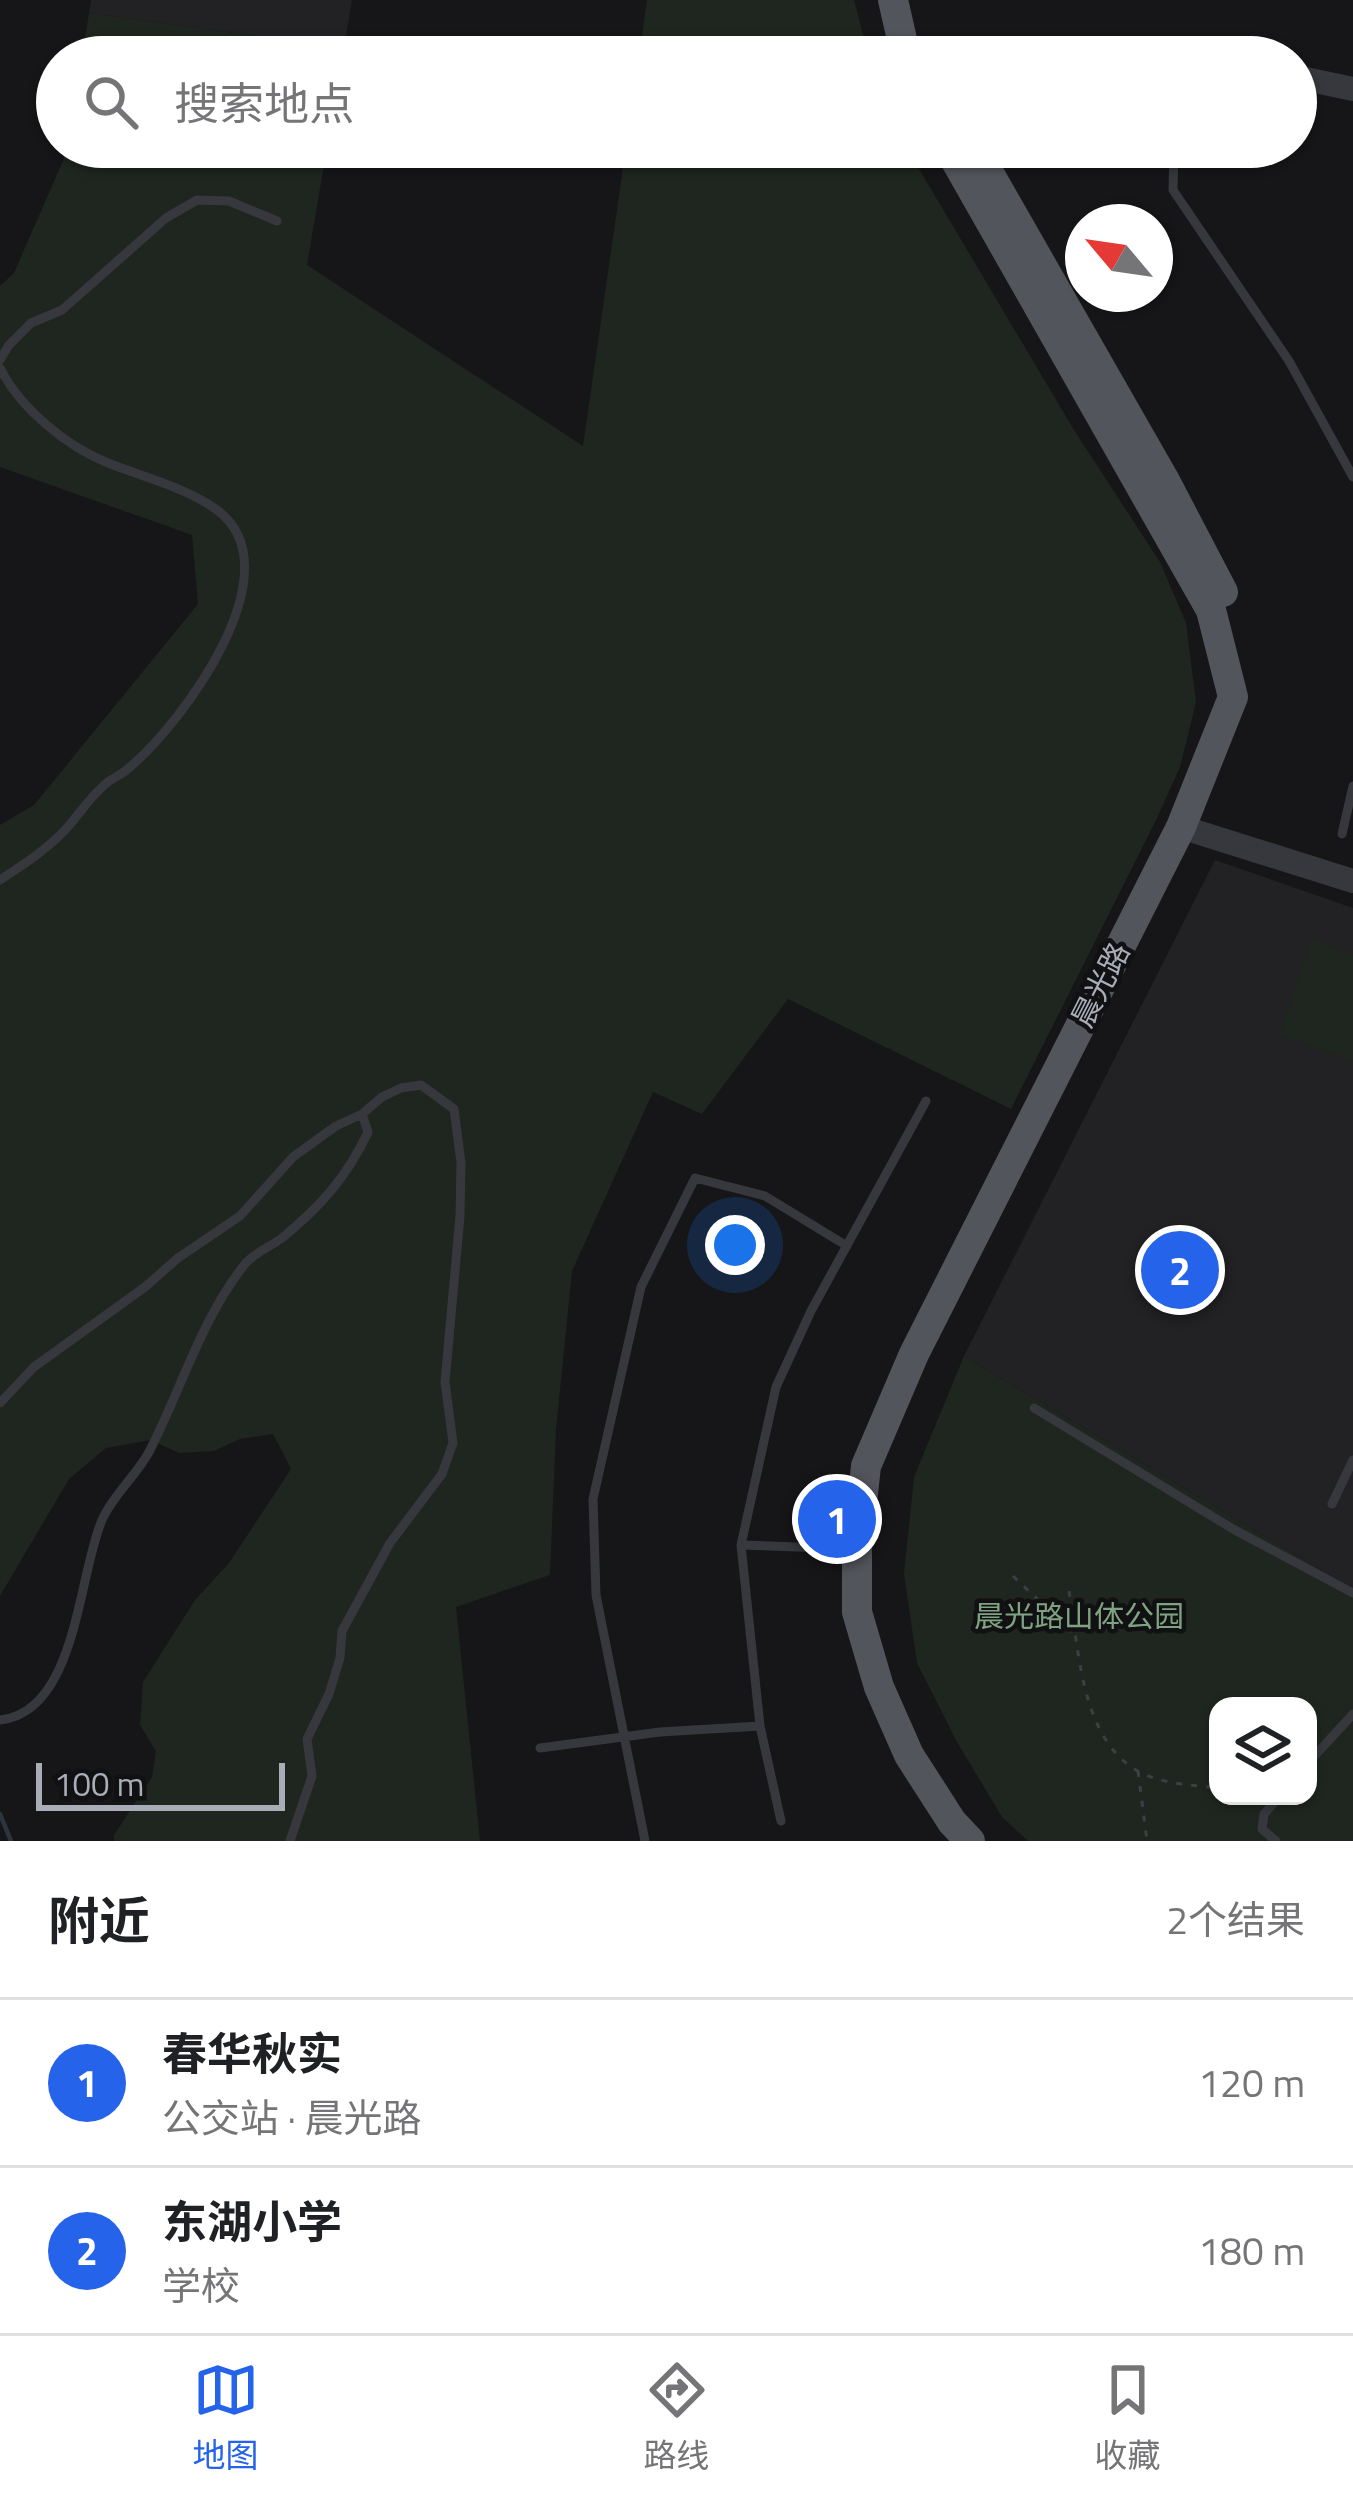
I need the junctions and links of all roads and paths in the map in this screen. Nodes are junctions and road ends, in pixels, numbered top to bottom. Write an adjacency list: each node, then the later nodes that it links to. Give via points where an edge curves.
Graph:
1 (893, 0): 3 (main road)
2 (913, 0): 4 (main road)
3 (901, 36)
4 (921, 36)
5 (1317, 81): 6 (street)
6 (1353, 89)
7 (973, 168): 13 (main road, 晨光路, via 1165,481 1231,607 1248,700)
8 (1174, 168): 11 (lane, via 1173,190 1289,361)
9 (277, 221): 10 (lane, via 229,201 197,200 62,310 32,323)
10 (0, 364): 15 (lane, via 10,387 63,437 219,512 240,538 245,583 212,662 160,735 63,833)
11 (1353, 477)
12 (1353, 787): 14 (lane)
13 (1190, 830): 16 (street); 25 (main road, 晨光路, via 914,1354 866,1466); 43 (main road, 晨光路, via 879,1472 872,1612 891,1683 921,1750 960,1814)
14 (1342, 834)
15 (0, 880)
16 (1353, 881)
17 (926, 1101): 19 (lane)
18 (362, 1114): 20 (lane, via 293,1156 240,1216 34,1367); 31 (lane, via 368,1132 348,1172 315,1211 243,1267 147,1455 103,1517 80,1611 45,1695 31,1710); 40 (lane, via 382,1097 421,1084 454,1109 460,1216 445,1382 453,1443 442,1474 390,1543 342,1631 329,1694 307,1739 312,1776)
19 (847, 1246): 24 (lane, via 776,1387); 33 (lane, via 765,1196 695,1178 641,1287 593,1499 596,1595)
20 (0, 1403)
21 (1034, 1408): 28 (lane)
22 (1353, 1460): 23 (lane)
23 (1332, 1504)
24 (741, 1545): 25 (lane); 32 (lane)
25 (857, 1549): 42 (main road, 晨光路, via 857,1612 879,1687 909,1754)
26 (1012, 1576): 29 (path)
27 (1069, 1591): 29 (path)
28 (1353, 1594)
29 (1077, 1637): 36 (path, via 1102,1735)
30 (1353, 1714): 35 (lane)
31 (0, 1720)
32 (760, 1726): 33 (lane); 39 (lane)
33 (623, 1737): 34 (lane); 41 (lane)
34 (540, 1748)
35 (1317, 1753)
36 (1138, 1771): 37 (path); 44 (path)
37 (1209, 1787)
38 (1272, 1805): 45 (lane, via 1262,1828)
39 (781, 1821)
40 (290, 1841)
41 (645, 1841)
42 (970, 1841)
43 (987, 1841)
44 (1147, 1841)
45 (1276, 1841)

